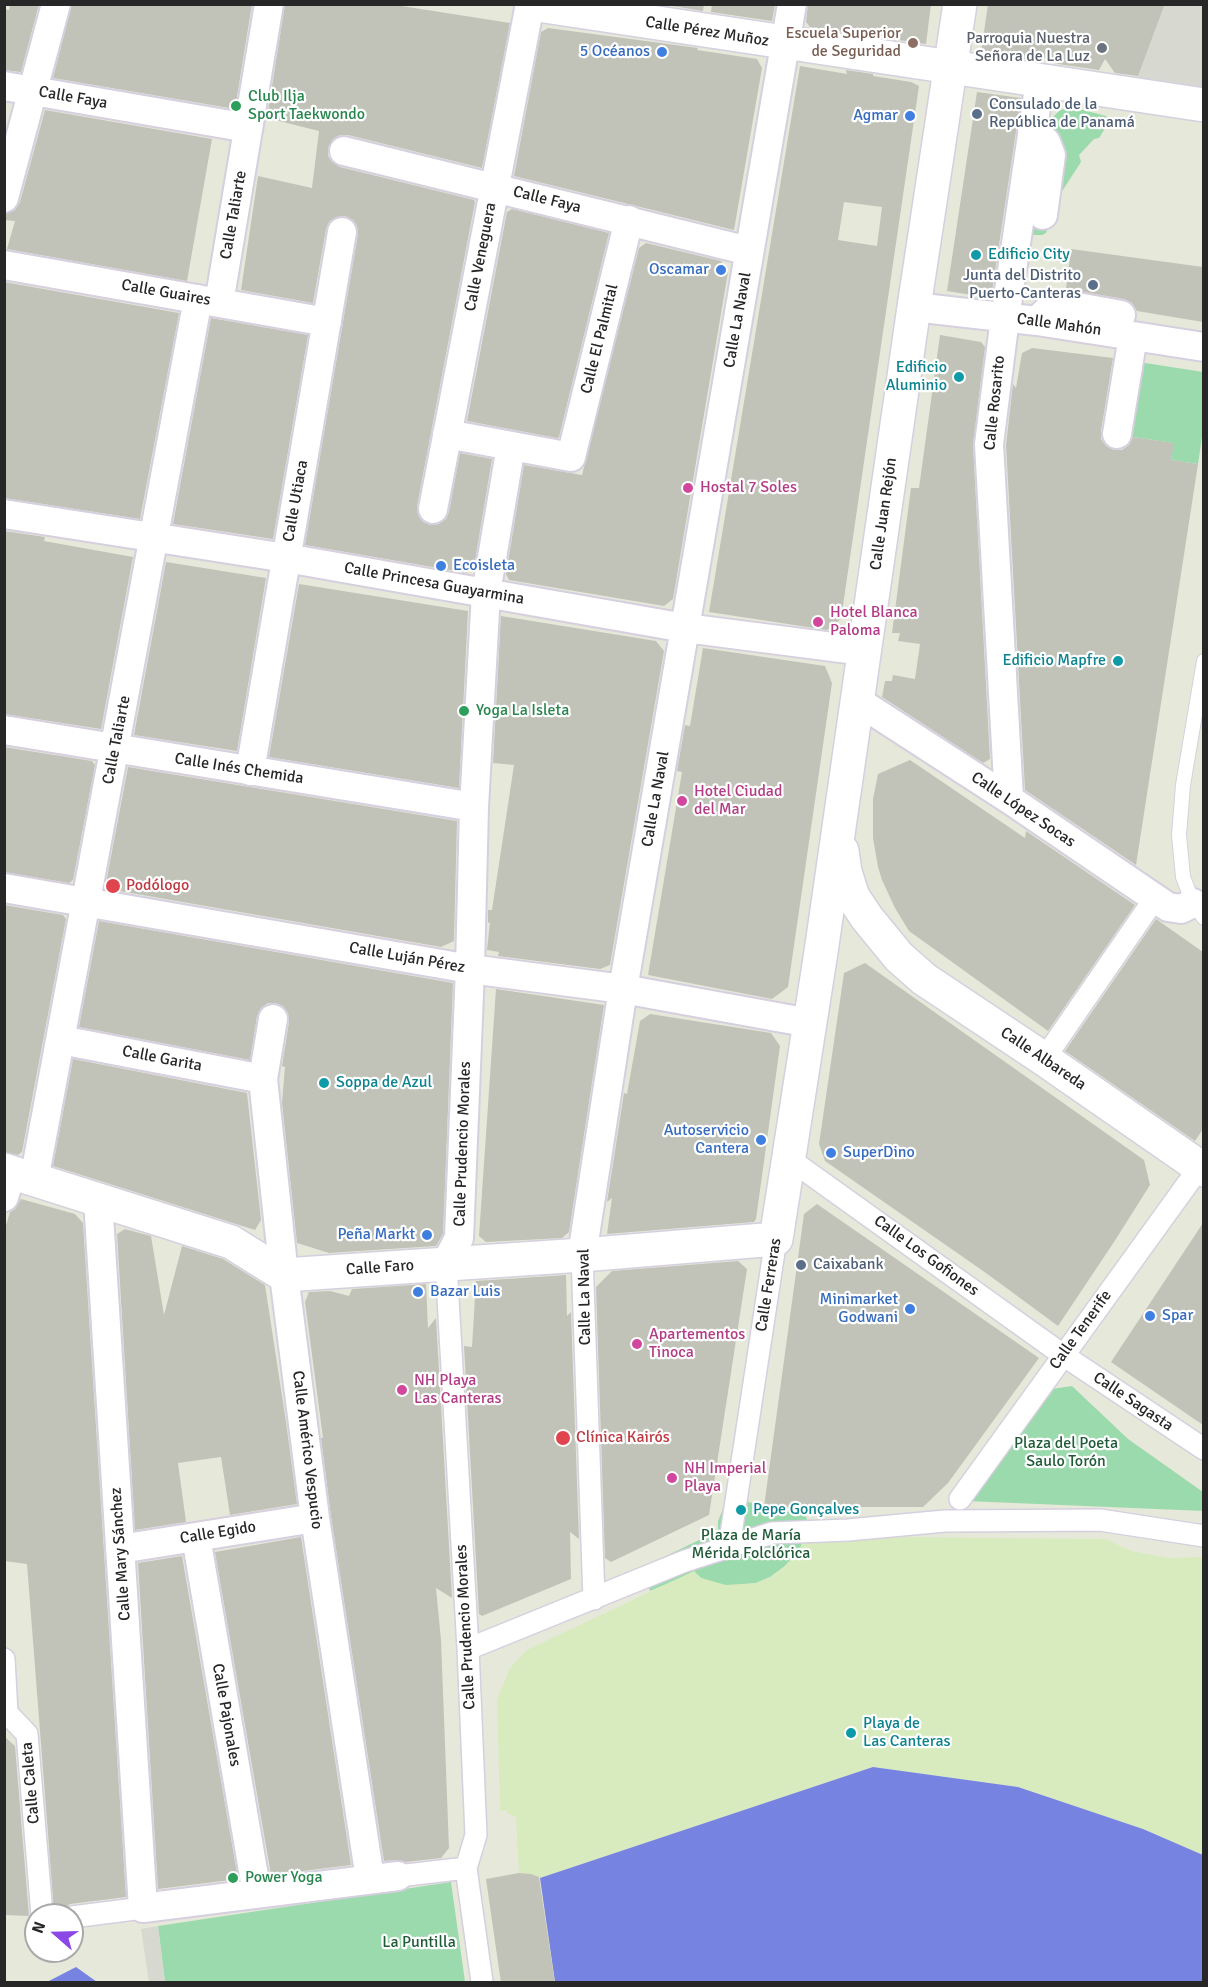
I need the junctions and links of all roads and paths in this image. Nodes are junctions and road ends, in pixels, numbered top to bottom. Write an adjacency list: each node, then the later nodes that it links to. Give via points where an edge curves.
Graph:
1 (56, 4): 11 (street)
2 (269, 4): 13 (street, Calle Taliarte)
3 (531, 4): 6 (street, Calle Pérez Muñoz); 16 (street, Calle Veneguera)
4 (792, 4): 7 (street, Calle La Naval)
5 (960, 4): 8 (street, Calle Juan Rejón)
6 (627, 12): 7 (street, Calle Pérez Muñoz)
7 (786, 44): 8 (street, Calle Pérez Muñoz); 21 (street, Calle La Naval)
8 (952, 67): 9 (street, Calle Pérez Muñoz); 24 (street, Calle Juan Rejón)
9 (1040, 81): 12 (street, Calle Pérez Muñoz); 14 (street, Calle Rosarito)
10 (4, 86): 11 (street, Calle Faya)
11 (33, 91): 13 (street, Calle Faya); 17 (street)
12 (1203, 105)
13 (248, 128): 23 (street, Calle Taliarte)
14 (1032, 129): 18 (street, via 1046,142 1051,155); 25 (street, Calle Rosarito)
15 (344, 151): 16 (street, Calle Faya)
16 (494, 187): 19 (street, Calle Faya); 29 (street, Calle Veneguera)
17 (4, 198)
18 (1042, 215)
19 (629, 220): 21 (street, Calle Faya); 31 (street, Calle El Palmital, via 571,457)
20 (342, 232): 26 (street, Calle Utiaca)
21 (750, 251): 37 (street, Calle La Naval)
22 (4, 265): 23 (street, Calle Guaires)
23 (208, 301): 26 (street, Calle Guaires); 34 (street, Calle Taliarte)
24 (914, 307): 25 (street, Calle Mahón); 38 (street, Calle Juan Rejón)
25 (1005, 318): 27 (street, Calle Mahón); 44 (street, Calle Rosarito, via 989,444)
26 (327, 322): 35 (street, Calle Utiaca)
27 (1127, 325): 28 (street, Calle Mahón); 30 (street)
28 (1203, 347)
29 (447, 434): 31 (street); 32 (street, Calle Veneguera)
30 (1117, 434)
31 (511, 446): 36 (street, Calle Prudencio Morales)
32 (433, 509)
33 (4, 514): 34 (street, Calle Princesa Guayarmina)
34 (155, 538): 35 (street, Calle Princesa Guayarmina); 42 (street, Calle Taliarte)
35 (286, 558): 36 (street, Calle Princesa Guayarmina); 43 (street, Calle Utiaca)
36 (486, 593): 37 (street, Calle Princesa Guayarmina); 45 (street, Calle Prudencio Morales)
37 (685, 628): 38 (street, Calle Princesa Guayarmina); 54 (street, Calle La Naval)
38 (864, 651): 40 (street, Calle Juan Rejón)
39 (1203, 661): 50 (lane, via 1179,835 1183,877)
40 (856, 700): 44 (street, Calle López Socas); 46 (street, Calle Juan Rejón)
41 (4, 730): 42 (street, Calle Inés Chemida)
42 (115, 749): 43 (street, Calle Inés Chemida); 49 (street, Calle Taliarte)
43 (250, 771): 45 (street, Calle Inés Chemida)
44 (1009, 799): 48 (street, Calle López Socas)
45 (474, 807): 53 (street, Calle Prudencio Morales)
46 (838, 825): 51 (street, Calle Albareda, via 853,897); 52 (street, Calle Juan Rejón)
47 (4, 888): 49 (street, Calle Luján Pérez)
48 (1155, 898): 50 (street, Calle López Socas, via 1168,907); 58 (street)
49 (87, 901): 53 (street, Calle Luján Pérez); 57 (street, Calle Taliarte)
50 (1198, 911)
51 (888, 944): 52 (street, Calle Albareda, via 874,935 851,929 834,933); 58 (street, Calle Albareda, via 924,979)
52 (821, 952): 56 (street, Calle Juan Rejón)
53 (471, 969): 54 (street, Calle Luján Pérez); 66 (street, Calle Prudencio Morales, via 459,1238)
54 (623, 988): 56 (street, Calle Luján Pérez); 65 (street, Calle La Naval)
55 (273, 1019): 59 (street, Calle Américo Vespucio)
56 (810, 1023): 60 (street, Calle Ferreras)
57 (61, 1040): 59 (street, Calle Garita); 62 (street, Calle Taliarte)
58 (1044, 1059): 61 (street, Calle Albareda)
59 (263, 1079): 67 (street, Calle Américo Vespucio)
60 (788, 1158): 64 (street, Calle Ferreras); 68 (street, Calle Los Gofiones)
61 (1202, 1166): 68 (street, Calle Tenerife)
62 (14, 1180): 63 (street)
63 (98, 1200): 67 (street, via 231,1242); 75 (street, Calle Mary Sánchez)
64 (776, 1239): 65 (street, Calle Faro); 74 (street, Calle Ferreras)
65 (582, 1255): 66 (street, Calle Faro); 76 (street, Calle La Naval)
66 (446, 1263): 67 (street, Calle Faro); 77 (street, Calle Prudencio Morales)
67 (284, 1275): 71 (street, Calle Américo Vespucio)
68 (1063, 1355): 69 (street, Calle Sagasta); 70 (street, Calle Tenerife)
69 (1203, 1449)
70 (960, 1499)
71 (315, 1518): 73 (street, Calle Egido); 80 (street, Calle Américo Vespucio)
72 (1203, 1536): 74 (street, via 1100,1520 945,1521 772,1533)
73 (196, 1537): 75 (street, Calle Egido); 82 (street, Calle Pajonales)
74 (729, 1547): 76 (street)
75 (120, 1549): 84 (street, Calle Mary Sánchez)
76 (594, 1599): 77 (street)
77 (468, 1649): 79 (street, Calle Prudencio Morales, via 476,1835)
78 (4, 1659): 83 (street, Calle Caleta, via 7,1713 27,1734)
79 (466, 1869): 81 (street); 86 (street, Calle Prudencio Morales)
80 (370, 1879): 81 (street); 82 (street)
81 (400, 1883)
82 (257, 1894): 84 (street)
83 (41, 1903)
84 (143, 1908): 85 (street)
85 (84, 1915)
86 (482, 1983)

